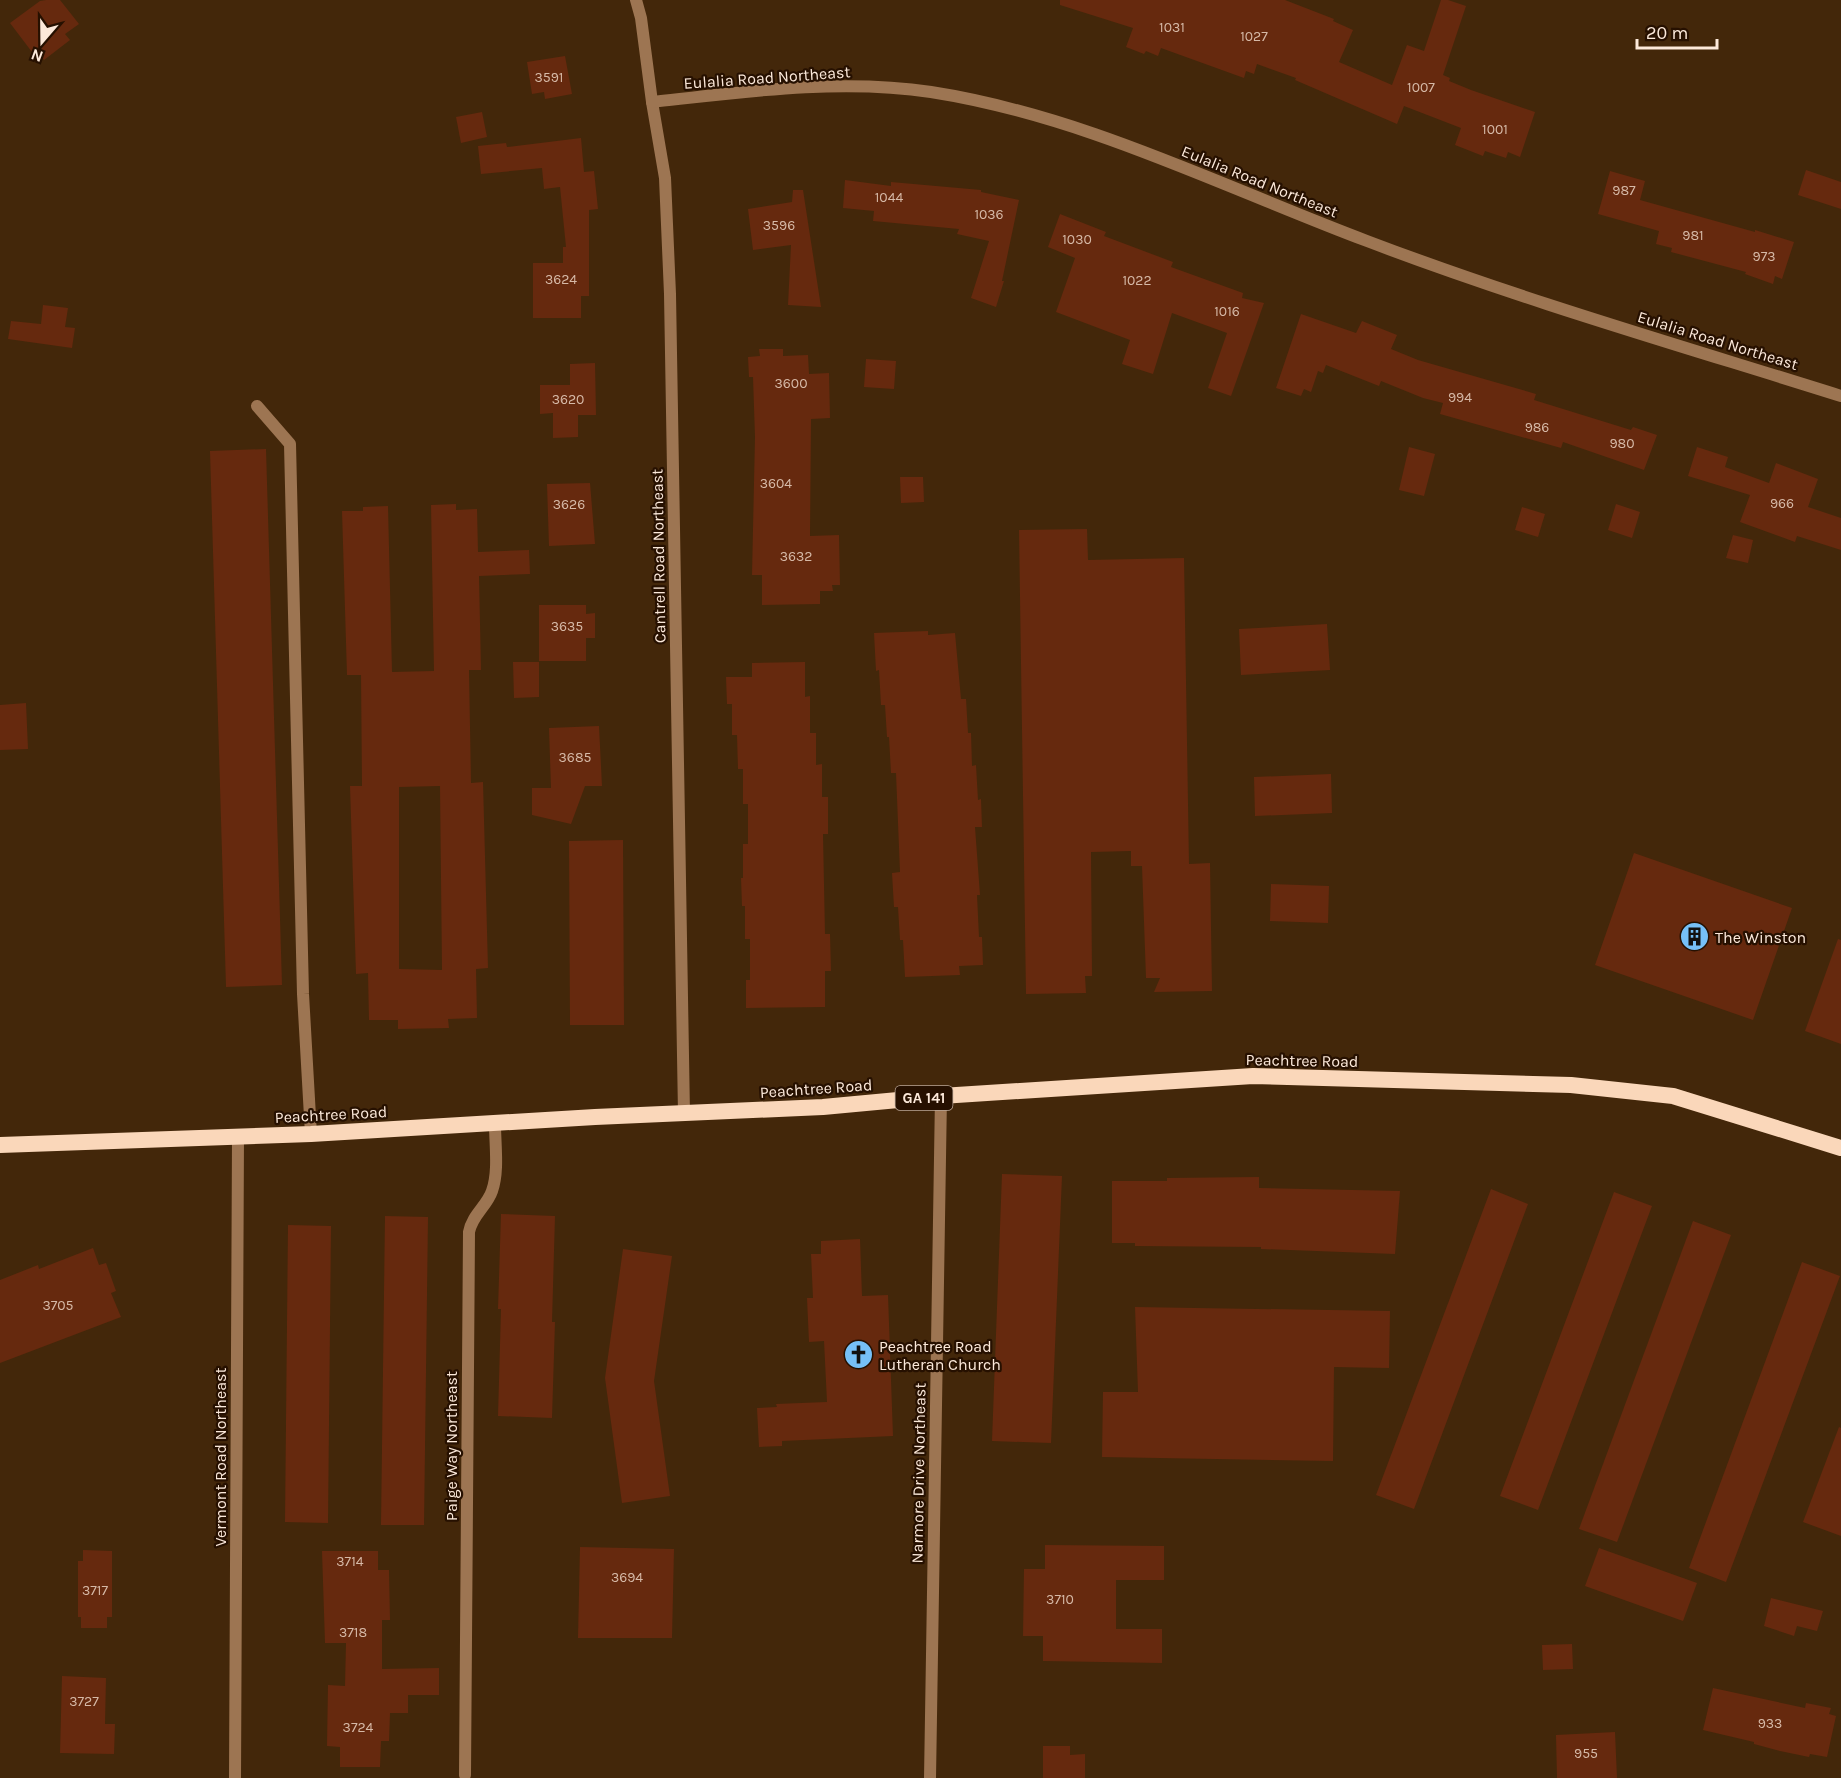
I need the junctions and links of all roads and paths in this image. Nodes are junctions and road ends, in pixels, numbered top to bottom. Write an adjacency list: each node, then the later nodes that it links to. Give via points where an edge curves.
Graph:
1 (636, 0): 2 (street, Cantrell Road Northeast)
2 (652, 102): 3 (street, Eulalia Road Northeast, via 839,86 929,92 1017,109 1120,142 1367,242 1521,296); 6 (street, Cantrell Road Northeast, via 665,178 670,294)
3 (1841, 396)
4 (257, 406): 8 (street, via 290,444 303,994)
5 (941, 1096): 6 (highway, Peachtree Road / GA 141); 11 (highway, Peachtree Road / GA 141, via 1253,1076 1587,1086 1673,1096); 14 (street, Narmore Drive Northeast)
6 (684, 1114): 7 (highway, Peachtree Road / GA 141)
7 (495, 1124): 8 (highway, Peachtree Road / GA 141); 12 (street, Paige Way Northeast, via 493,1190 471,1222 469,1232)
8 (311, 1134): 9 (highway, Peachtree Road / GA 141)
9 (238, 1137): 10 (highway, Peachtree Road / GA 141); 13 (street, Vermont Road Northeast)
10 (0, 1145)
11 (1841, 1148)
12 (465, 1775)
13 (235, 1778)
14 (930, 1778)

